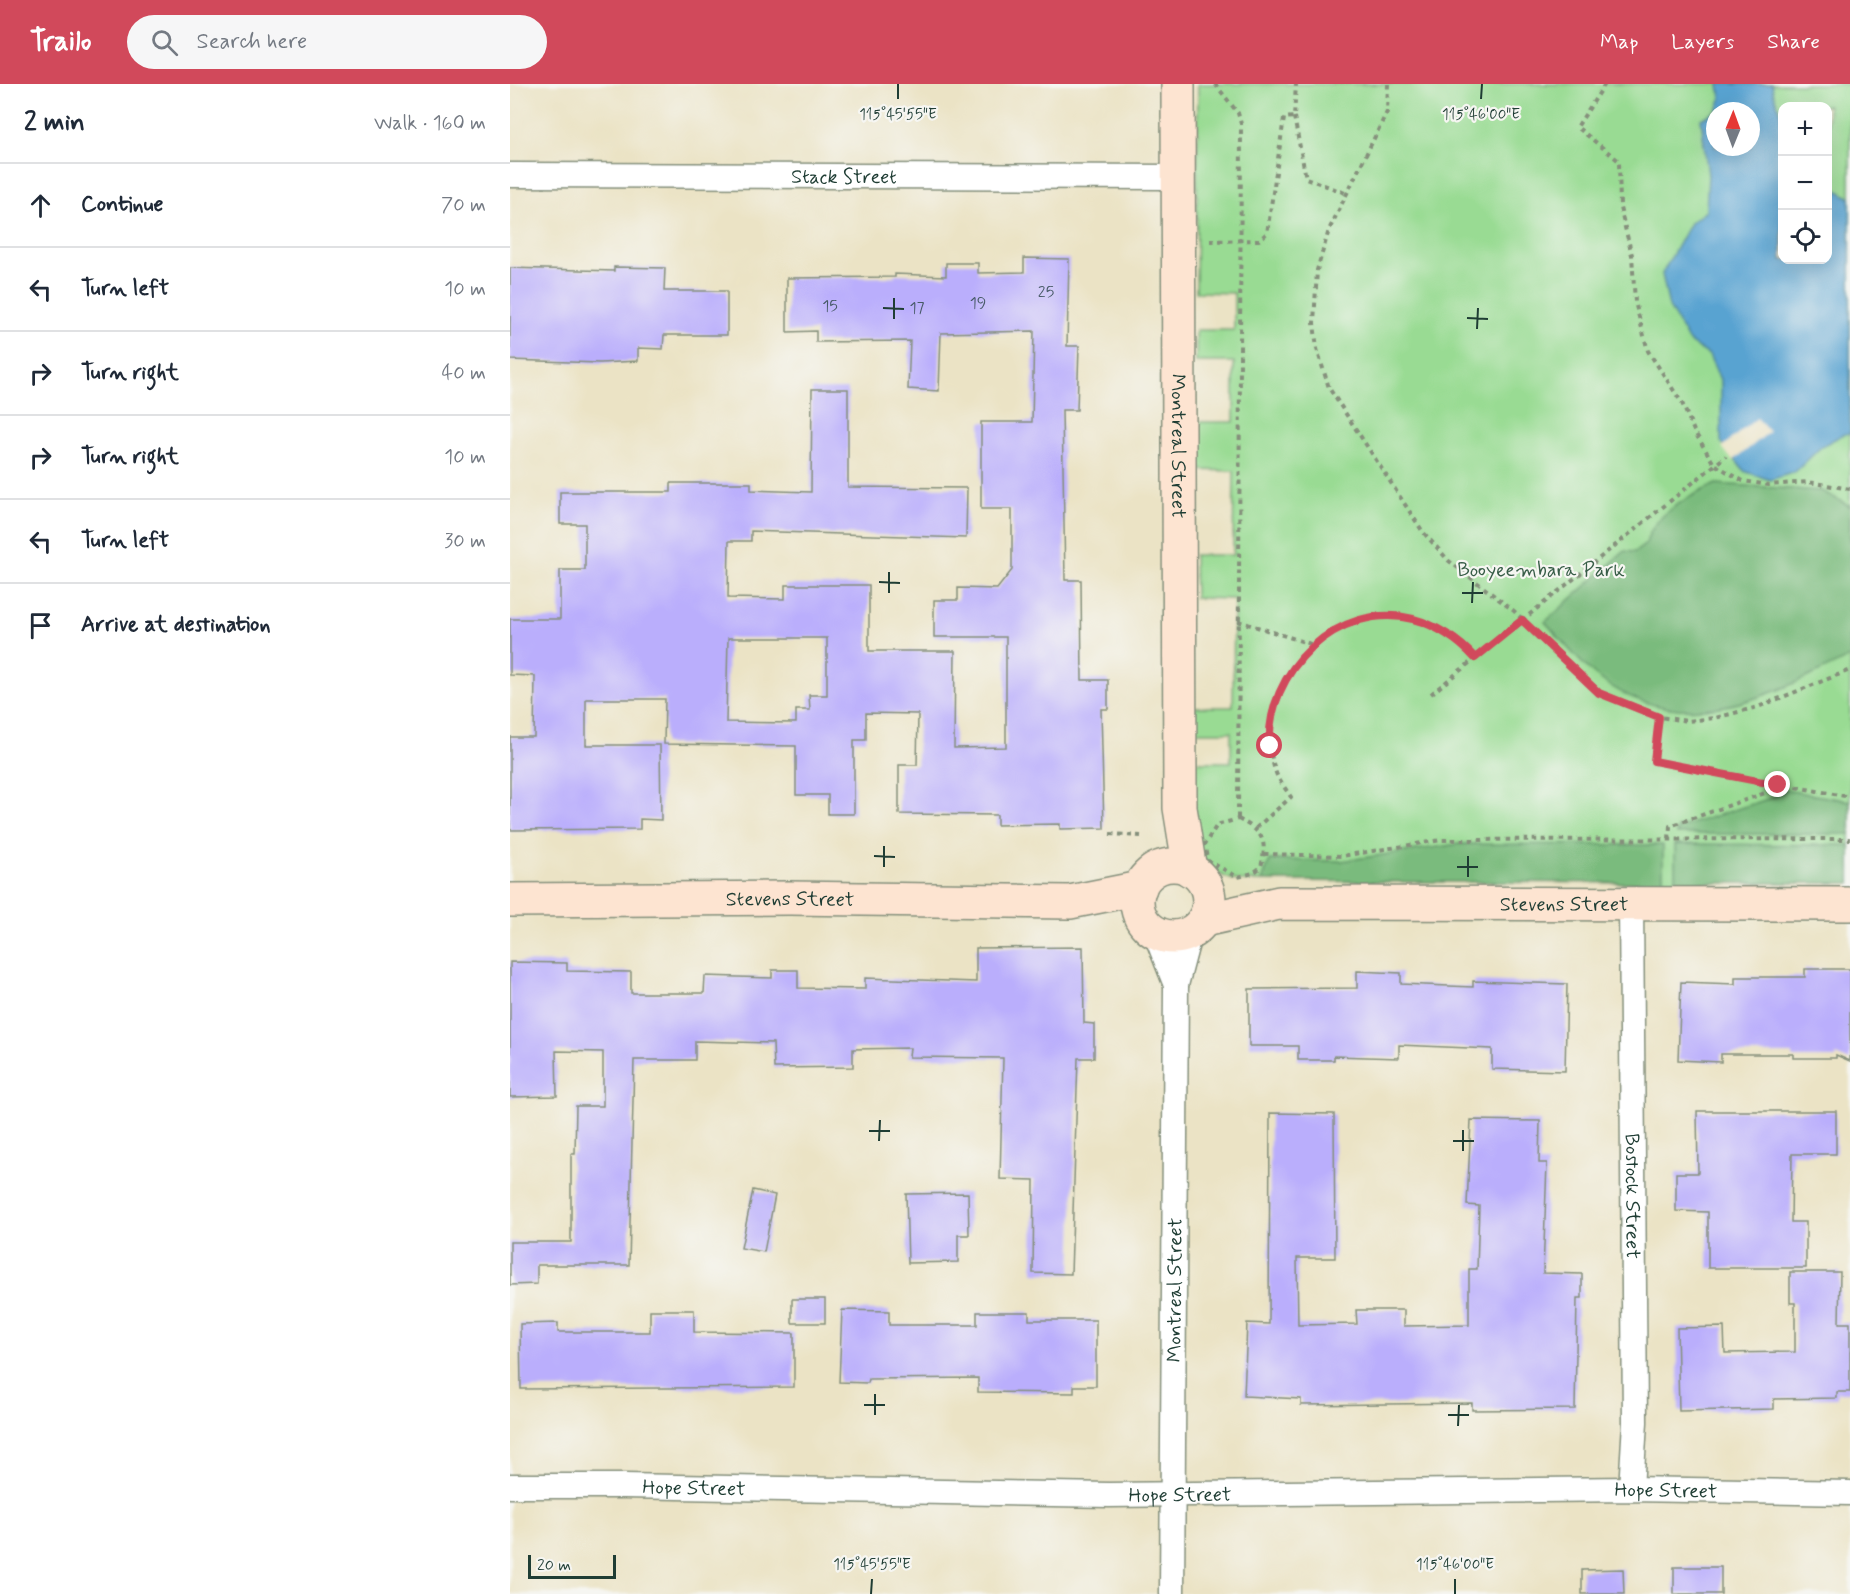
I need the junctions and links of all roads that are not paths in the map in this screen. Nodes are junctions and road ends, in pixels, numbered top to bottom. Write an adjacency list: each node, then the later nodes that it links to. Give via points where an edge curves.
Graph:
1 (1178, 84): 3 (street, Montreal Street)
2 (510, 175): 3 (street, Stack Street)
3 (1178, 177): 4 (street, Montreal Street, via 1180,808)
4 (1165, 894): 5 (street, Stevens Street, via 1070,902); 7 (street, Stevens Street); 9 (street, Stevens Street, via 1173,937); 9 (street, via 1209,903); 10 (street, Montreal Street)
5 (510, 900)
6 (1630, 902): 7 (street, Stevens Street); 8 (street, Stevens Street); 12 (street, Bostock Street, via 1635,1410)
7 (1279, 903): 9 (street, Stevens Street)
8 (1850, 904)
9 (1197, 926): 10 (street, Montreal Street)
10 (1176, 985): 14 (street, Montreal Street)
11 (510, 1486): 14 (street, Hope Street)
12 (1631, 1490): 13 (street, Hope Street); 14 (street, Hope Street)
13 (1850, 1493)
14 (1173, 1494): 15 (street, Montreal Street)
15 (1172, 1594)

